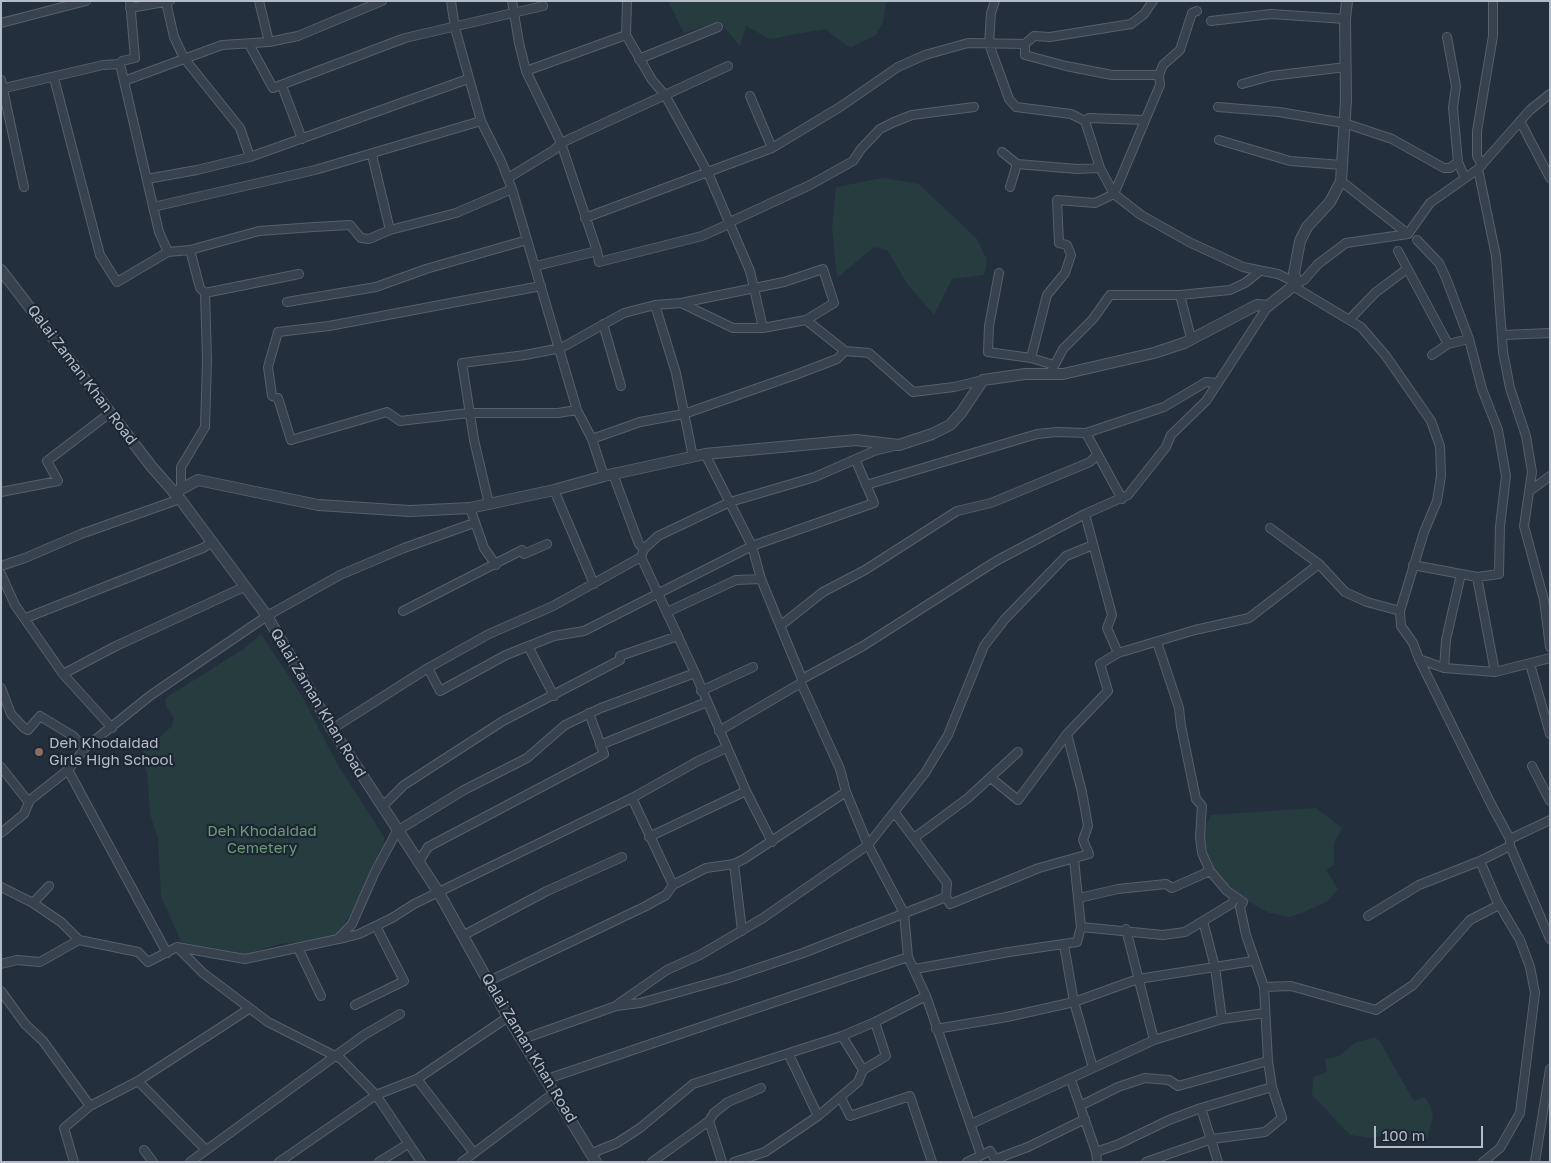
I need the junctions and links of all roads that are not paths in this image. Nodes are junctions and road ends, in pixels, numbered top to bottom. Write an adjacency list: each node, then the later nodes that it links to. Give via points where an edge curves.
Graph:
1 (86, 1): 18 (street)
2 (259, 1): 23 (street)
3 (382, 1): 23 (street, via 298,36)
4 (451, 1): 20 (street)
5 (512, 1): 15 (street)
6 (627, 1): 21 (street)
7 (996, 1): 25 (street, via 991,13)
8 (1153, 1): 26 (street, via 1131,24 1050,37 1034,36)
9 (1347, 1): 16 (street)
10 (1493, 1): 60 (street, via 1493,36 1477,131 1476,156)
11 (168, 2): 12 (street); 27 (street, via 174,37)
12 (130, 5): 29 (street, via 135,58)
13 (543, 6): 15 (street)
14 (1197, 11): 33 (street, via 1192,13 1180,50 1163,65)
15 (514, 12): 20 (street); 32 (street)
16 (1345, 19): 17 (street, via 1271,14); 31 (street)
17 (1212, 21)
18 (1, 22)
19 (718, 26): 28 (street)
20 (455, 28): 35 (street); 39 (street, via 405,38)
21 (626, 35): 28 (street); 32 (street)
22 (1447, 36): 57 (street, via 1456,86 1453,108)
23 (269, 42): 24 (street)
24 (249, 44): 27 (street, via 222,45); 39 (street, via 273,88)
25 (989, 44): 26 (street); 47 (street, via 1009,99 1016,107 1071,114); 53 (street, via 968,43 925,55 898,67)
26 (1025, 44): 33 (street, via 1025,55 1066,66 1112,75)
27 (184, 58): 36 (street); 56 (street, via 240,128)
28 (639, 60): 41 (street)
29 (120, 64): 34 (street); 36 (street)
30 (728, 66): 41 (street)
31 (1346, 67): 37 (street, via 1272,76); 49 (street)
32 (526, 71): 52 (street)
33 (1159, 76): 45 (street, via 1160,85)
34 (54, 78): 38 (street); 82 (street, via 100,255 117,282)
35 (468, 79): 46 (street); 50 (street)
36 (124, 81): 66 (street)
37 (1242, 84)
38 (2, 86): 68 (street)
39 (282, 86): 50 (street)
40 (1550, 94): 48 (street)
41 (665, 95): 52 (street); 62 (street)
42 (750, 96): 53 (street)
43 (974, 107): 74 (street, via 912,115 880,129 853,161)
44 (1218, 107): 49 (street, via 1279,112)
45 (1146, 120): 47 (street, via 1089,118); 71 (street)
46 (481, 121): 55 (street); 63 (street)
47 (1085, 121): 61 (street)
48 (1520, 122): 60 (street); 65 (street)
49 (1344, 123): 57 (street, via 1392,139 1444,168); 59 (street)
50 (302, 139): 56 (street)
51 (1219, 140): 59 (street, via 1290,161)
52 (561, 143): 63 (street); 73 (street)
53 (772, 148): 62 (street)
54 (1002, 152): 58 (street)
55 (372, 155): 72 (street); 75 (street)
56 (250, 156): 66 (street)
57 (1458, 162): 64 (street)
58 (1017, 164): 61 (street); 69 (street)
59 (1342, 165): 67 (street)
60 (1480, 167): 64 (street); 103 (street, via 1496,256)
61 (1100, 168): 71 (street)
62 (708, 173): 73 (street); 74 (street)
63 (508, 178): 70 (street)
64 (1465, 178): 76 (street, via 1430,203)
65 (1550, 178)
66 (147, 179): 72 (street)
67 (1341, 181): 76 (street); 89 (street, via 1330,202 1307,226 1300,241)
68 (24, 187)
69 (1010, 187)
70 (512, 189): 75 (street, via 456,213); 77 (street)
71 (1114, 194): 86 (street, via 1141,215 1189,242 1243,267); 110 (street, via 1095,203 1057,200 1058,243 1066,245 1071,255 1065,273 1047,295)
72 (153, 207): 82 (street)
73 (585, 218): 80 (street)
74 (730, 223): 80 (street, via 702,236 599,262); 91 (street, via 750,271)
75 (390, 230): 79 (street, via 370,239 361,238 350,225 259,231)
76 (1408, 234): 89 (street, via 1346,243 1318,264 1304,280)
77 (528, 240): 83 (street); 94 (street, via 376,287)
78 (1417, 240): 105 (street, via 1439,263)
79 (190, 250): 82 (street); 92 (street, via 200,288)
80 (597, 251): 83 (street)
81 (1398, 251): 84 (street)
82 (168, 252)
83 (536, 266): 90 (street)
84 (1407, 269): 99 (street, via 1376,292); 106 (street)
85 (1, 270): 116 (street, Qalai Zaman Khan Road)
86 (1260, 271): 89 (street, via 1278,274); 93 (street, via 1230,290)
87 (999, 273): 110 (street, via 989,326 988,352)
88 (299, 274): 92 (street)
89 (1294, 284): 97 (street); 99 (street)
90 (541, 286): 107 (street); 117 (street, via 277,334 268,367 269,376 272,396 278,398 291,440 387,412 400,421)
91 (753, 288): 95 (street); 98 (street, via 823,269 834,303); 101 (street)
92 (205, 293): 132 (street, via 204,427 181,467)
93 (1180, 295): 104 (street); 111 (street, via 1110,295 1063,349)
94 (287, 302)
95 (681, 303): 96 (street); 101 (street, via 733,328)
96 (655, 305): 100 (street, via 624,313); 118 (street, via 676,373)
97 (1268, 306): 104 (street, via 1257,305); 113 (street)
98 (806, 320): 101 (street); 108 (street)
99 (1349, 320): 148 (street, via 1361,327 1398,372 1431,421 1440,446 1441,476 1437,501)
100 (603, 324): 107 (street); 114 (street)
101 (763, 328)
102 (1550, 333): 103 (street)
103 (1503, 335): 130 (street, via 1510,388 1526,436 1532,472)
104 (1191, 338): 111 (street, via 1154,354 1063,374)
105 (1469, 340): 106 (street); 152 (street, via 1482,390 1498,430 1506,476 1499,574)
106 (1448, 344): 109 (street)
107 (561, 348): 115 (street); 117 (street, via 462,363)
108 (845, 351): 112 (street, via 870,353 914,392); 118 (street, via 837,358 795,375)
109 (1432, 355)
110 (1031, 358): 111 (street)
111 (1052, 369): 112 (street)
112 (983, 380): 121 (street, via 950,425)
113 (1218, 383): 119 (street, via 1206,382 1164,407); 133 (street)
114 (621, 386)
115 (578, 410): 117 (street); 120 (street)
116 (110, 413): 131 (street, via 47,461 58,481); 132 (street, Qalai Zaman Khan Road)
117 (469, 413): 135 (street)
118 (684, 414): 120 (street, via 640,422); 124 (street)
119 (1086, 433): 123 (street); 128 (street, via 1038,434)
120 (592, 439): 126 (street)
121 (898, 445): 122 (street, via 856,440); 125 (street, via 874,451)
122 (706, 454): 124 (street); 134 (street)
123 (1097, 455): 133 (street); 162 (street, via 1090,462 991,503 958,511 865,570 822,592)
124 (692, 457): 126 (street)
125 (856, 461): 128 (street); 134 (street, via 815,477)
126 (609, 475): 129 (street); 144 (street)
127 (1550, 476): 130 (street)
128 (866, 485): 143 (street, via 874,503)
129 (554, 490): 135 (street); 154 (street)
130 (1531, 490): 166 (street, via 1524,526 1544,600)
131 (1, 492)
132 (178, 494): 136 (street, via 198,480 318,505 410,511); 140 (street, Qalai Zaman Khan Road); 149 (street)
133 (1122, 499): 137 (street)
134 (730, 502): 143 (street); 144 (street, via 658,536)
135 (490, 504): 136 (street)
136 (470, 508): 138 (street)
137 (1085, 514): 142 (street); 177 (street, via 996,561 863,646)
138 (474, 523): 147 (street, via 484,548); 160 (street, via 340,575)
139 (1270, 528): 146 (street)
140 (212, 542): 155 (street, Qalai Zaman Khan Road); 161 (street)
141 (546, 544): 147 (street, via 524,554 522,550)
142 (1093, 545): 167 (street, via 1112,615 1107,628); 202 (street, via 1066,556 1005,619 984,646 948,735)
143 (752, 546): 153 (street); 156 (street)
144 (644, 549): 145 (street)
145 (641, 557): 154 (street); 156 (street)
146 (1318, 564): 158 (street, via 1345,592); 164 (street, via 1249,618)
147 (496, 565): 157 (street)
148 (1414, 565): 151 (street); 158 (street)
149 (1, 566)
150 (1, 574): 161 (street, via 15,605)
151 (1460, 574): 152 (street); 173 (street, via 1446,640)
152 (1477, 577): 174 (street)
153 (762, 579): 159 (street, via 736,580); 162 (street)
154 (594, 584): 172 (street, via 489,634)
155 (244, 587): 160 (street, Qalai Zaman Khan Road); 175 (street)
156 (659, 593): 159 (street); 165 (street, via 584,630)
157 (403, 611)
158 (1400, 611): 169 (street, via 1401,626 1413,643)
159 (667, 612): 163 (street)
160 (266, 616): 183 (street, via 152,695); 184 (street, Qalai Zaman Khan Road)
161 (26, 618): 175 (street)
162 (780, 626): 177 (street)
163 (678, 636): 176 (street); 180 (street, via 620,656 620,660)
164 (1157, 642): 167 (street); 216 (street, via 1179,708 1196,799 1202,806 1200,837 1202,853)
165 (528, 646): 172 (street, via 440,691); 180 (street)
166 (1550, 647)
167 (1118, 653): 186 (street, via 1100,664 1108,691)
168 (1550, 658): 170 (street)
169 (1418, 659): 173 (street); 209 (street)
170 (1530, 664): 174 (street); 187 (street)
171 (753, 667): 179 (street)
172 (428, 668): 184 (street)
173 (1444, 668): 174 (street)
174 (1496, 672)
175 (63, 674): 183 (street)
176 (695, 674): 179 (street); 182 (street)
177 (801, 681): 185 (street); 197 (street, via 840,769)
178 (1, 688): 189 (street, via 11,714 24,728 28,730 40,716 73,736)
179 (701, 691): 181 (street)
180 (554, 696): 201 (street, via 503,721 445,758 404,785)
181 (707, 702): 185 (street); 188 (street)
182 (588, 713): 188 (street); 204 (street, via 565,725 527,758 464,790)
183 (112, 728): 189 (street)
184 (332, 729): 201 (street, Qalai Zaman Khan Road)
185 (719, 731): 190 (street)
186 (1067, 734): 195 (street, via 1018,800); 212 (street, via 1088,826 1083,840 1089,854)
187 (1550, 734)
188 (600, 745): 214 (street, via 604,754 428,847)
189 (85, 748): 194 (street)
190 (726, 748): 196 (street); 198 (street)
191 (1018, 752): 195 (street)
192 (1532, 766): 200 (street)
193 (1, 767): 199 (street)
194 (68, 770): 199 (street); 240 (street)
195 (991, 778): 207 (street)
196 (746, 792): 206 (street); 208 (street)
197 (846, 792): 208 (street); 210 (street)
198 (632, 798): 206 (street); 220 (street)
199 (30, 800): 205 (street, via 24,814)
200 (1550, 801)
201 (382, 807): 204 (street, Qalai Zaman Khan Road)
202 (895, 813): 207 (street); 210 (street)
203 (1549, 823): 209 (street)
204 (397, 831): 214 (street, Qalai Zaman Khan Road); 234 (street, via 352,924)
205 (1, 833)
206 (649, 838): 217 (street)
207 (914, 838): 221 (street, via 947,883)
208 (772, 842): 215 (street)
209 (1510, 843): 213 (street); 235 (street)
210 (868, 845): 226 (street); 232 (street)
211 (622, 857): 233 (street)
212 (1074, 859): 221 (street, via 1039,868 950,904); 222 (street)
213 (1480, 861): 225 (street); 227 (street, via 1419,885)
214 (418, 863): 220 (street, Qalai Zaman Khan Road)
215 (734, 864): 217 (street, via 706,868); 232 (street)
216 (1210, 871): 222 (street, via 1172,888 1166,884 1118,889); 223 (street)
217 (673, 885): 247 (street, via 666,895 644,907)
218 (49, 886): 224 (street)
219 (1, 887): 224 (street)
220 (440, 893): 229 (street); 233 (street, Qalai Zaman Khan Road)
221 (946, 897): 226 (street)
222 (1079, 898): 230 (street)
223 (1235, 898): 228 (street, via 1231,904); 242 (street, via 1243,902 1240,907)
224 (33, 903): 236 (street, via 61,922)
225 (1499, 905): 248 (street, via 1470,920 1413,986 1376,1010 1291,986); 313 (street, via 1520,940 1535,993 1520,1113 1500,1148)
226 (904, 913): 241 (street); 254 (street, via 729,978 640,1003)
227 (1368, 916)
228 (1203, 921): 231 (street, via 1185,932 1163,935); 244 (street)
229 (376, 926): 234 (street); 253 (street, via 404,981)
230 (1081, 927): 231 (street); 237 (street, via 1077,942)
231 (1126, 929): 246 (street)
232 (742, 931): 254 (street, via 667,970)
233 (464, 935): 247 (street, Qalai Zaman Khan Road)
234 (338, 939): 239 (street)
235 (1550, 939)
236 (79, 940): 240 (street, via 138,952 148,962); 243 (street, via 40,962 17,960)
237 (1064, 945): 245 (street); 252 (street)
238 (177, 947): 239 (street, via 245,959); 240 (street); 255 (street, via 203,973)
239 (298, 948): 250 (street)
240 (167, 953)
241 (908, 957): 245 (street); 272 (street)
242 (1253, 961): 244 (street); 248 (street)
243 (1, 964)
244 (1215, 967): 246 (street); 259 (street)
245 (915, 970): 251 (street)
246 (1138, 979): 252 (street); 264 (street)
247 (489, 981): 258 (street, Qalai Zaman Khan Road)
248 (1264, 987): 256 (street)
249 (1, 991): 280 (street, via 43,1041)
250 (321, 996)
251 (926, 996): 260 (street); 261 (street)
252 (1074, 1002): 261 (street); 268 (street)
253 (355, 1004)
254 (616, 1006): 263 (street)
255 (250, 1009): 266 (street); 274 (street)
256 (1265, 1013): 259 (street); 267 (street)
257 (400, 1014): 266 (street, via 364,1035)
258 (508, 1017): 263 (street, Qalai Zaman Khan Road); 271 (street)
259 (1222, 1019): 264 (street)
260 (875, 1022): 262 (street); 270 (street, via 886,1056)
261 (936, 1029): 286 (street)
262 (842, 1036): 265 (street); 270 (street)
263 (523, 1039): 272 (street, Qalai Zaman Khan Road)
264 (1154, 1040): 268 (street)
265 (789, 1055): 283 (street); 295 (street, via 694,1084 640,1128)
266 (336, 1058): 278 (street, via 341,1059); 290 (street)
267 (1268, 1061): 275 (street); 281 (street, via 1178,1086 1168,1080 1145,1078)
268 (1093, 1068): 273 (street)
269 (1550, 1069): 314 (street)
270 (863, 1070): 279 (street, via 858,1082)
271 (417, 1079): 278 (street); 293 (street)
272 (547, 1079): 277 (street, Qalai Zaman Khan Road)
273 (1071, 1080): 281 (street); 286 (street)
274 (138, 1081): 280 (street); 290 (street)
275 (1272, 1087): 282 (street); 287 (street, via 1282,1118 1265,1132)
276 (761, 1088): 285 (street, via 728,1102)
277 (555, 1092): 293 (street); 295 (street, Qalai Zaman Khan Road)
278 (376, 1096): 288 (street); 300 (street)
279 (841, 1098): 283 (street); 308 (street, via 850,1116 910,1096)
280 (90, 1106): 297 (street, via 64,1128)
281 (1080, 1106): 284 (street)
282 (1201, 1108): 287 (street); 292 (street)
283 (818, 1116): 291 (street)
284 (1085, 1119): 292 (street); 296 (street)
285 (709, 1121): 304 (street); 305 (street)
286 (972, 1124): 294 (street)
287 (1212, 1139): 311 (street); 312 (street)
288 (408, 1144): 301 (street); 302 (street)
289 (144, 1150): 298 (street)
290 (206, 1150): 299 (street)
291 (765, 1152): 306 (street); 307 (street)
292 (1096, 1152): 310 (street)
293 (474, 1153): 303 (street)
294 (981, 1155): 296 (street, via 990,1151); 309 (street)
295 (594, 1157)
296 (996, 1160)
297 (74, 1162)
298 (153, 1162)
299 (190, 1162)
300 (279, 1162)
301 (379, 1162)
302 (421, 1162)
303 (462, 1162)
304 (652, 1162)
305 (722, 1162)
306 (734, 1162)
307 (768, 1162)
308 (932, 1162)
309 (967, 1162)
310 (1096, 1162)
311 (1146, 1162)
312 (1218, 1162)
313 (1483, 1162)
314 (1535, 1162)

